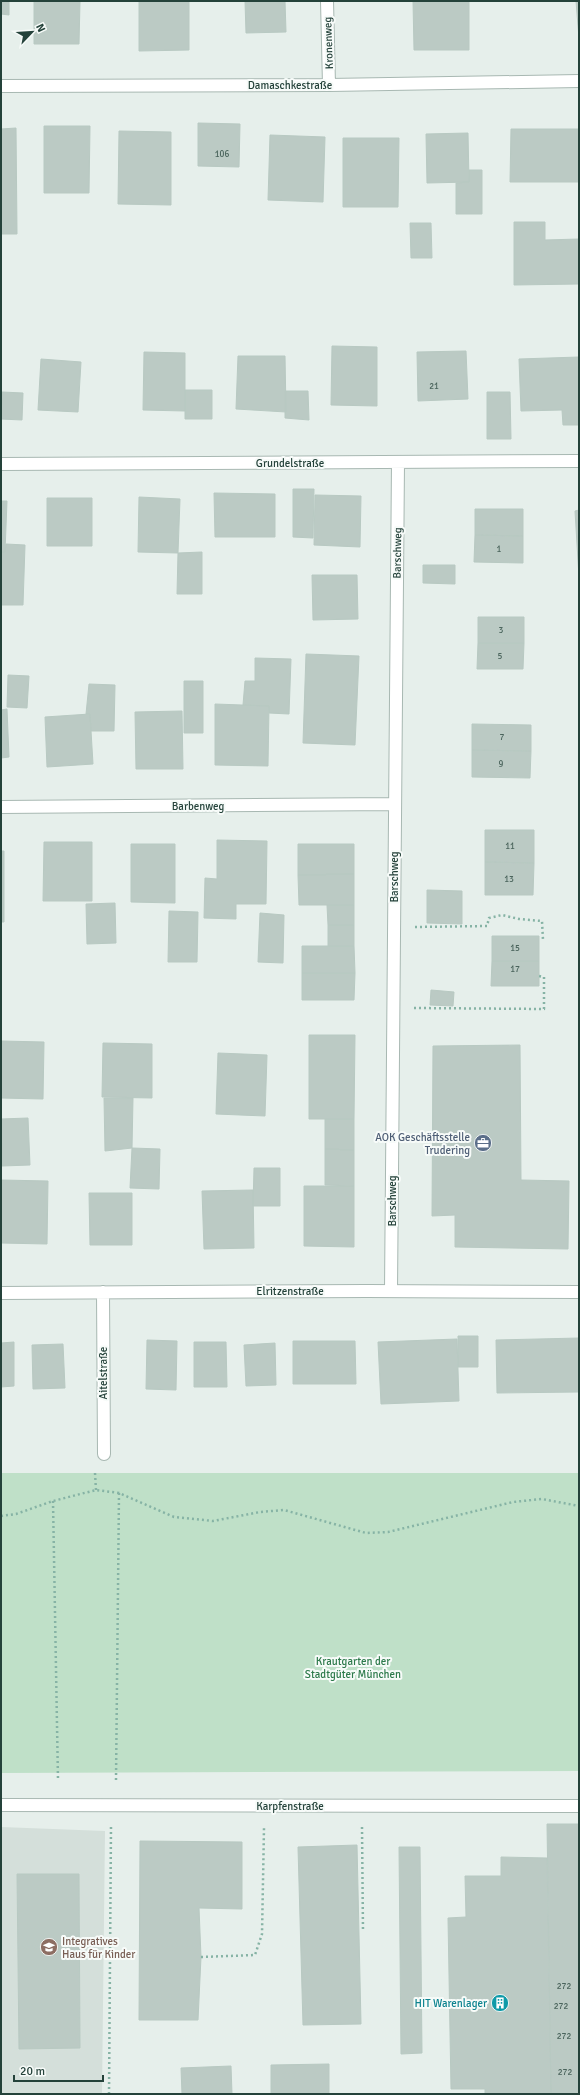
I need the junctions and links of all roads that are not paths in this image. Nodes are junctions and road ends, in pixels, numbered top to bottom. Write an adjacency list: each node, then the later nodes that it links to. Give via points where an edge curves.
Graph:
1 (327, 1): 3 (street, Kronenweg)
2 (579, 81): 3 (street, Damaschkestraße)
3 (329, 85): 4 (street, Damaschkestraße)
4 (1, 86)
5 (579, 461): 6 (street, Grundelstraße)
6 (398, 463): 7 (street, Grundelstraße); 8 (street, Barschweg)
7 (1, 464)
8 (395, 804): 9 (street, Barbenweg); 10 (street, Barschweg)
9 (1, 807)
10 (391, 1291): 11 (street, Elritzenstraße); 12 (street, Elritzenstraße)
11 (103, 1292): 13 (street, Elritzenstraße); 14 (street, Aitelstraße)
12 (579, 1292)
13 (1, 1293)
14 (104, 1454)
15 (1, 1805): 16 (street, Karpfenstraße)
16 (579, 1806)

